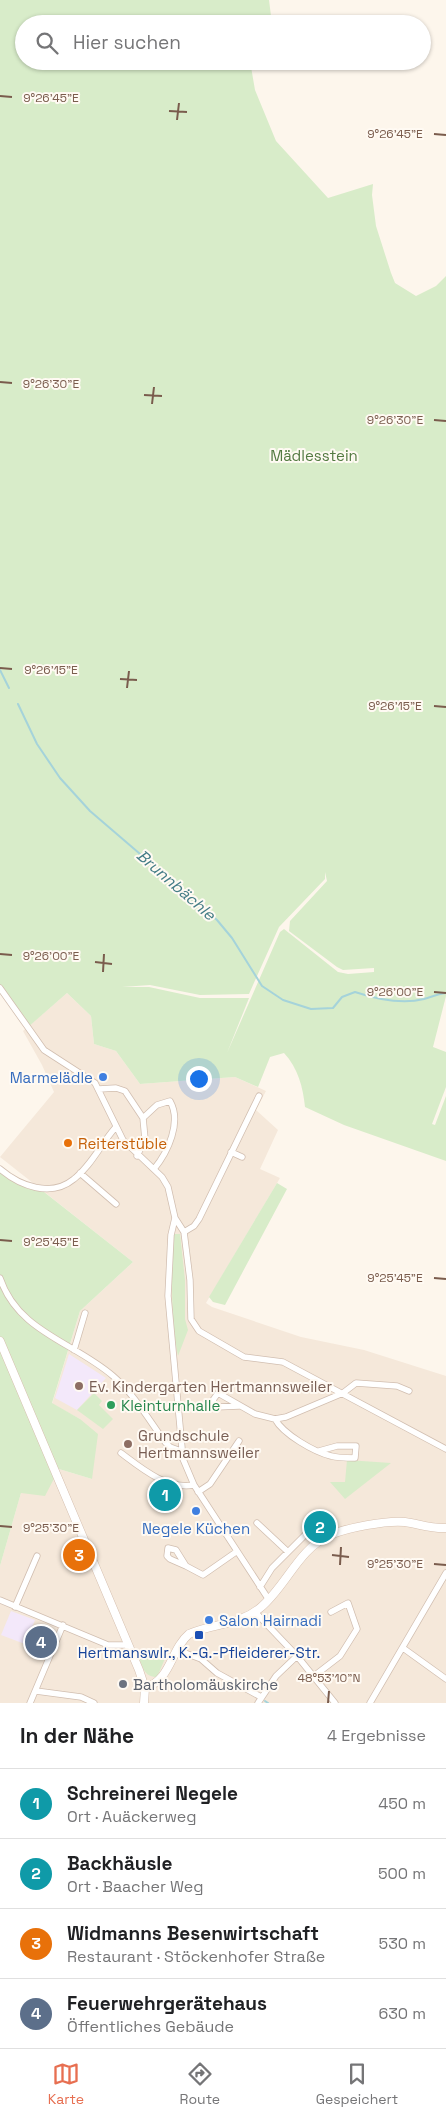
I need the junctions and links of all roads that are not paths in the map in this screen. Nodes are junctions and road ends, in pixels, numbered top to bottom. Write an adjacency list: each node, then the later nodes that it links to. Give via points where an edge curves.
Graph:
1 (0, 988): 2 (street, via 44,1050)
2 (99, 1088): 4 (street, via 125,1091); 5 (street)
3 (258, 1096): 6 (street)
4 (142, 1118): 7 (street, via 145,1139); 10 (street, via 162,1103 170,1101 175,1108 170,1144)
5 (116, 1128): 7 (street); 11 (street)
6 (231, 1152): 8 (street); 14 (street, via 199,1219)
7 (137, 1156): 10 (street)
8 (242, 1157)
9 (0, 1169): 11 (street, via 18,1182 39,1188 58,1188)
10 (154, 1169): 13 (street, via 168,1187)
11 (80, 1173): 12 (street)
12 (116, 1204)
13 (175, 1218): 14 (street); 25 (street, via 171,1234 168,1296)
14 (184, 1232): 20 (street, via 194,1326 244,1358 283,1362)
15 (0, 1278): 18 (street, via 13,1304 27,1320)
16 (85, 1313): 18 (street)
17 (0, 1341): 45 (main road)
18 (74, 1350): 25 (street, via 113,1376 164,1442)
19 (410, 1391): 20 (street, via 397,1386 356,1384)
20 (343, 1394): 22 (street); 24 (street)
21 (240, 1406): 22 (street)
22 (275, 1419): 26 (street, via 289,1435)
23 (239, 1440): 29 (street, via 210,1484)
24 (446, 1449)
25 (181, 1450): 28 (street)
26 (320, 1451): 26 (street, via 337,1446 356,1446 355,1458 331,1456)
27 (121, 1452): 28 (street, via 151,1475 187,1487)
28 (194, 1486): 29 (street)
29 (198, 1492): 33 (street)
30 (257, 1524): 34 (street)
31 (446, 1528): 32 (main road, via 391,1522 341,1532)
32 (318, 1542): 34 (street, via 309,1531); 40 (main road)
33 (236, 1552): 36 (street, via 203,1575); 38 (street)
34 (287, 1552): 38 (street)
35 (38, 1556): 41 (street)
36 (186, 1566)
37 (446, 1573): 46 (street)
38 (260, 1587): 40 (street)
39 (0, 1600): 41 (street)
40 (269, 1600): 42 (main road)
41 (15, 1607): 44 (street)
42 (255, 1612): 47 (main road, via 239,1622 189,1634); 48 (street)
43 (331, 1612): 49 (street, via 348,1603 357,1629 340,1656)
44 (63, 1626): 45 (street, via 108,1645); 52 (street)
45 (128, 1645): 51 (main road)
46 (403, 1648): 50 (street); 54 (street)
47 (177, 1650): 51 (main road, via 165,1675 156,1684); 53 (street, via 201,1659)
48 (297, 1656): 49 (street); 53 (street, via 276,1676)
49 (314, 1676): 58 (street)
50 (446, 1679)
51 (145, 1688): 57 (main road)
52 (36, 1691): 55 (street); 56 (street, via 81,1697)
53 (260, 1700)
54 (372, 1702)
55 (30, 1703)
56 (94, 1703)
57 (144, 1703)
58 (335, 1703)

